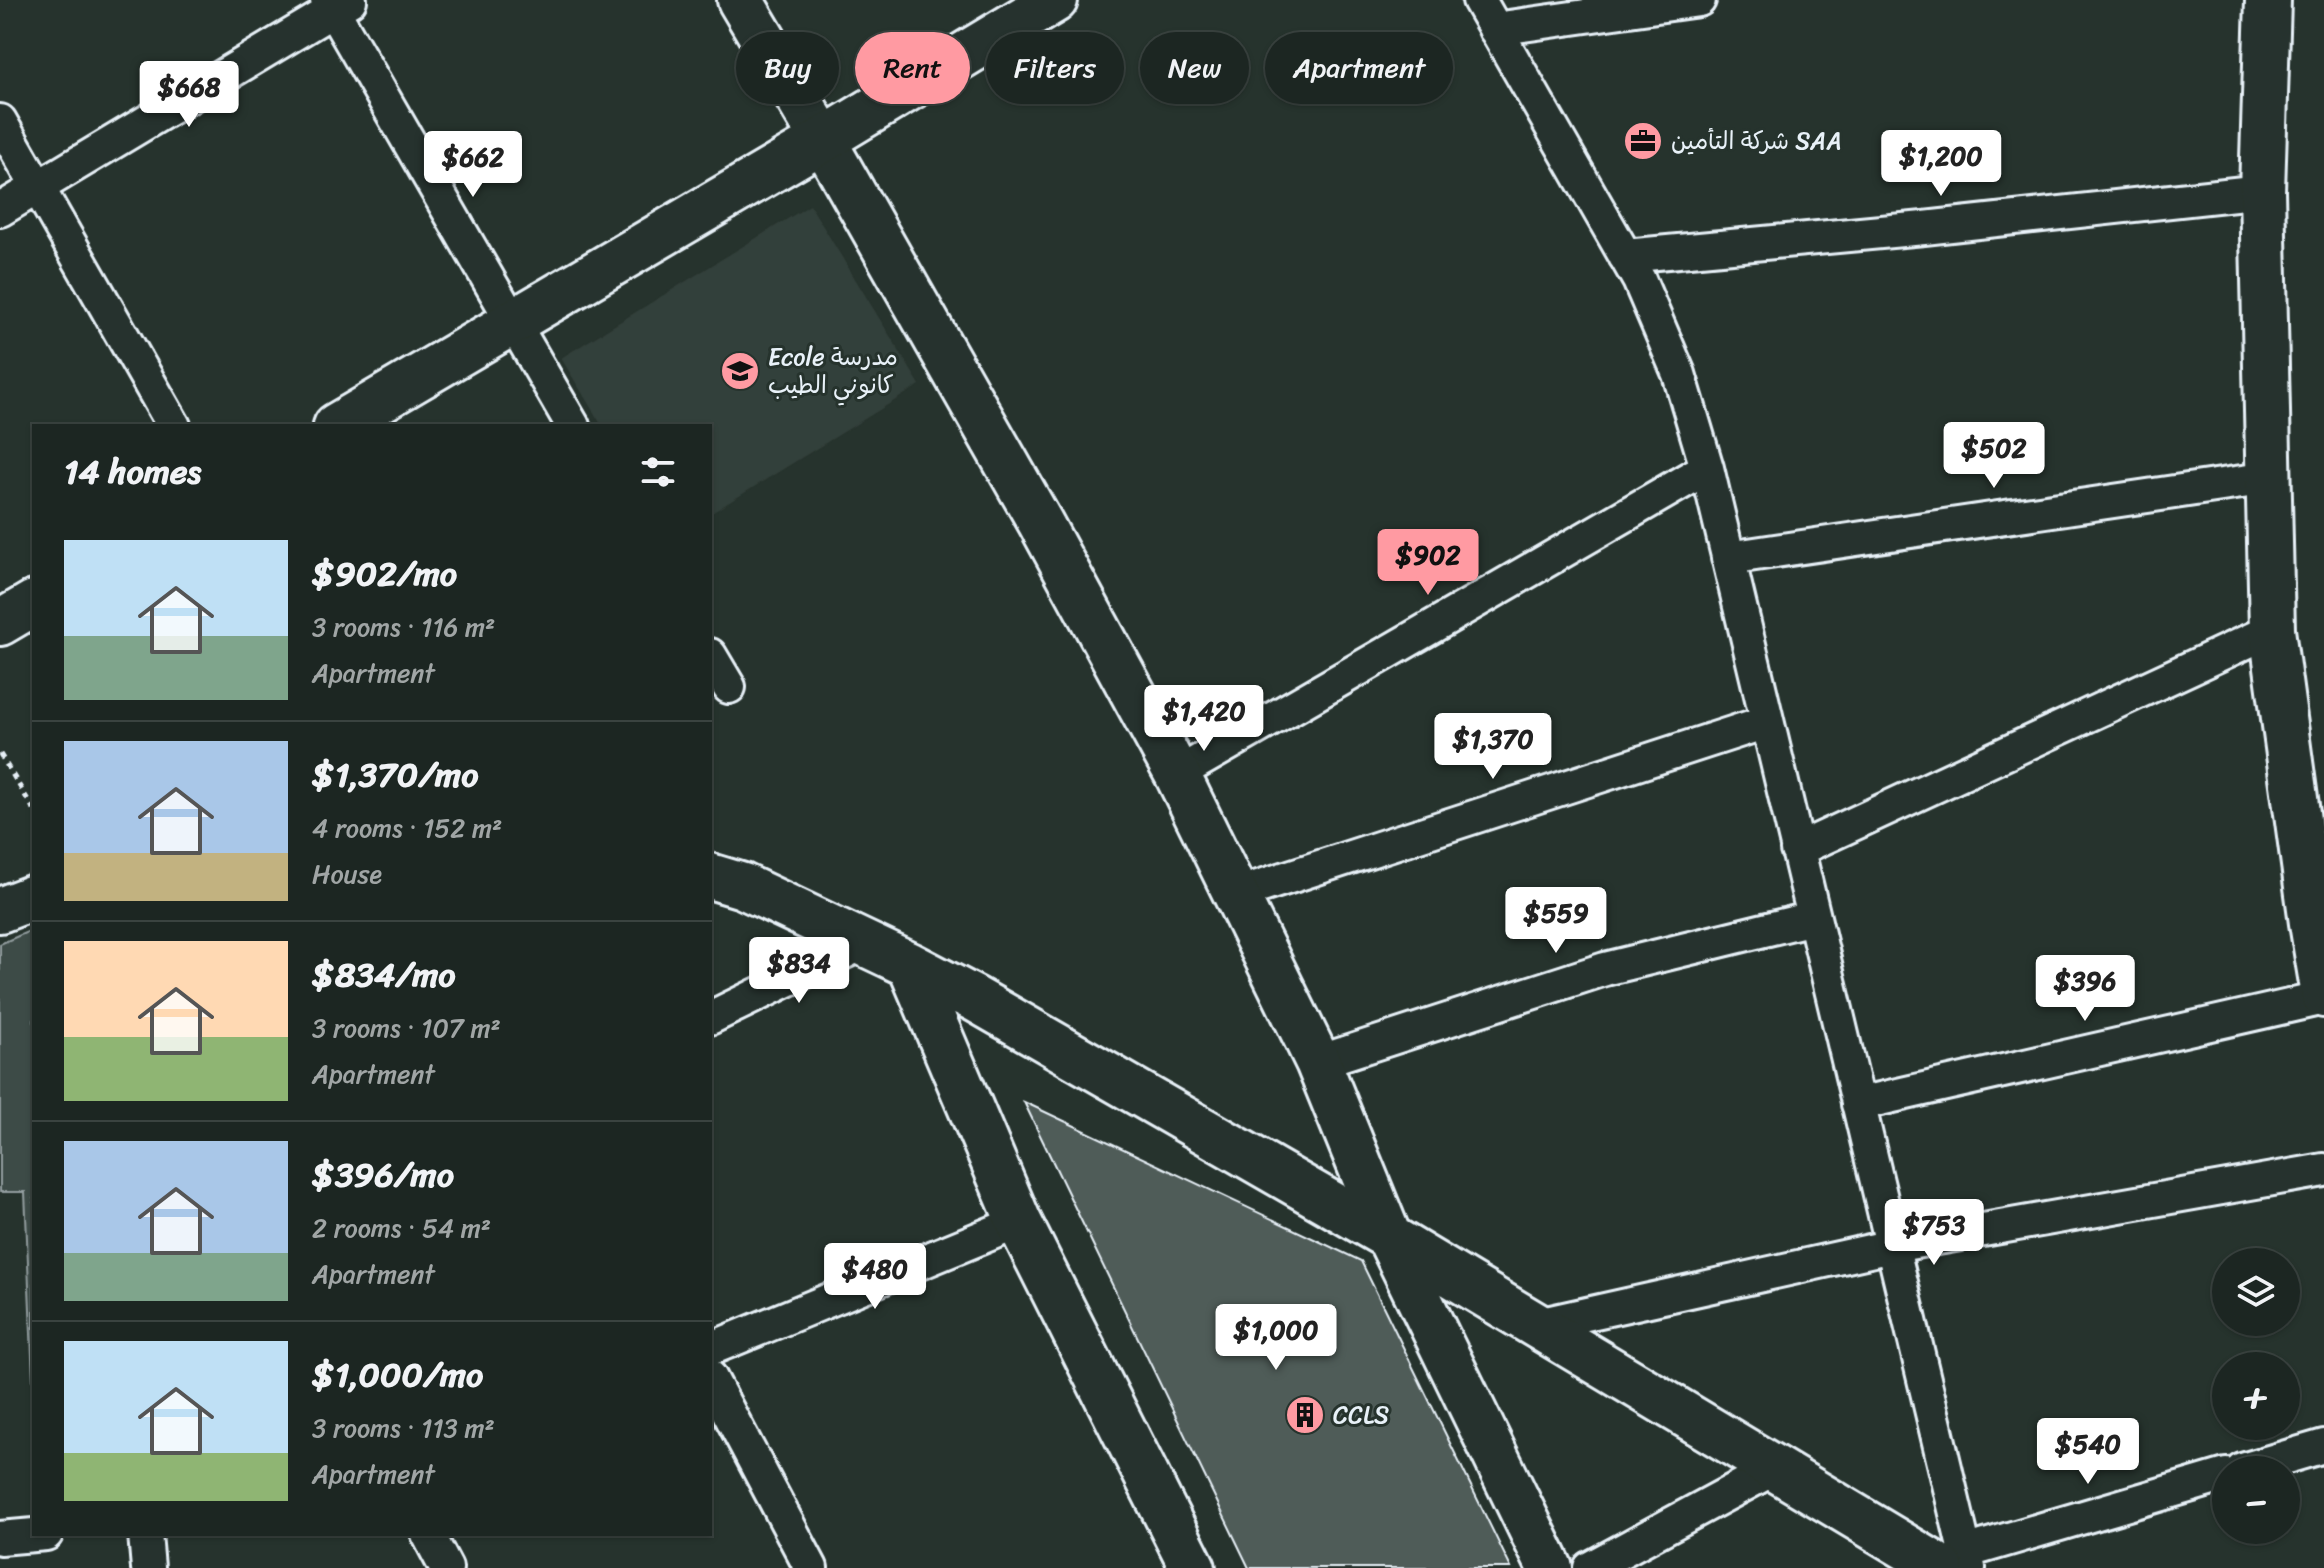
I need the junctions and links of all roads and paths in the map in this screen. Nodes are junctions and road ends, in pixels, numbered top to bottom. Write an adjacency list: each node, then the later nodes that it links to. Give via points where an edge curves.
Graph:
1 (740, 0): 9 (street)
2 (1055, 0): 9 (street)
3 (1479, 0): 7 (street)
4 (1699, 0): 7 (street)
5 (2268, 0): 11 (street)
6 (336, 3): 10 (street); 14 (street)
7 (1495, 29): 13 (street)
8 (0, 121): 10 (street)
9 (823, 140): 14 (street); 28 (street)
10 (37, 188): 12 (street); 15 (street)
11 (2262, 191): 13 (street); 19 (street)
12 (0, 210)
13 (1625, 256): 18 (street, via 1679,374)
14 (512, 323): 16 (street); 17 (street)
15 (173, 424)
16 (339, 424)
17 (572, 424)
18 (1707, 468): 20 (street); 28 (street)
19 (2269, 478): 20 (street); 23 (street)
20 (1728, 558): 26 (street)
21 (32, 604): 22 (street)
22 (0, 623)
23 (2272, 630): 30 (street); 38 (street)
24 (712, 658): 25 (street)
25 (729, 687)
26 (1766, 722): 30 (street); 32 (street)
27 (0, 754): 29 (path)
28 (1177, 774): 32 (street)
29 (32, 807)
30 (1797, 850): 35 (street)
31 (712, 877): 36 (street)
32 (1237, 894): 40 (street)
33 (32, 898): 34 (street)
34 (0, 910)
35 (1813, 918): 40 (street, via 1605,969); 41 (street)
36 (863, 943): 37 (street); 39 (street)
37 (910, 965): 43 (street); 44 (street)
38 (2324, 996): 41 (street)
39 (712, 1017)
40 (1318, 1062): 44 (street)
41 (1858, 1104): 45 (street)
42 (2324, 1170): 45 (street)
43 (1019, 1222): 47 (street); 61 (street)
44 (1389, 1237): 46 (street); 62 (street)
45 (1892, 1246): 46 (street); 57 (street)
46 (1537, 1325): 51 (street)
47 (712, 1348)
48 (712, 1381): 60 (street)
49 (2324, 1446): 50 (street)
50 (2290, 1456)
51 (1775, 1468): 57 (street); 63 (street)
52 (2212, 1480): 57 (street)
53 (32, 1535): 56 (street)
54 (145, 1536): 58 (street)
55 (429, 1536): 59 (street)
56 (0, 1538)
57 (1958, 1563)
58 (148, 1568)
59 (446, 1568)
60 (811, 1568)
61 (1193, 1568)
62 (1550, 1568)
63 (1590, 1568)

